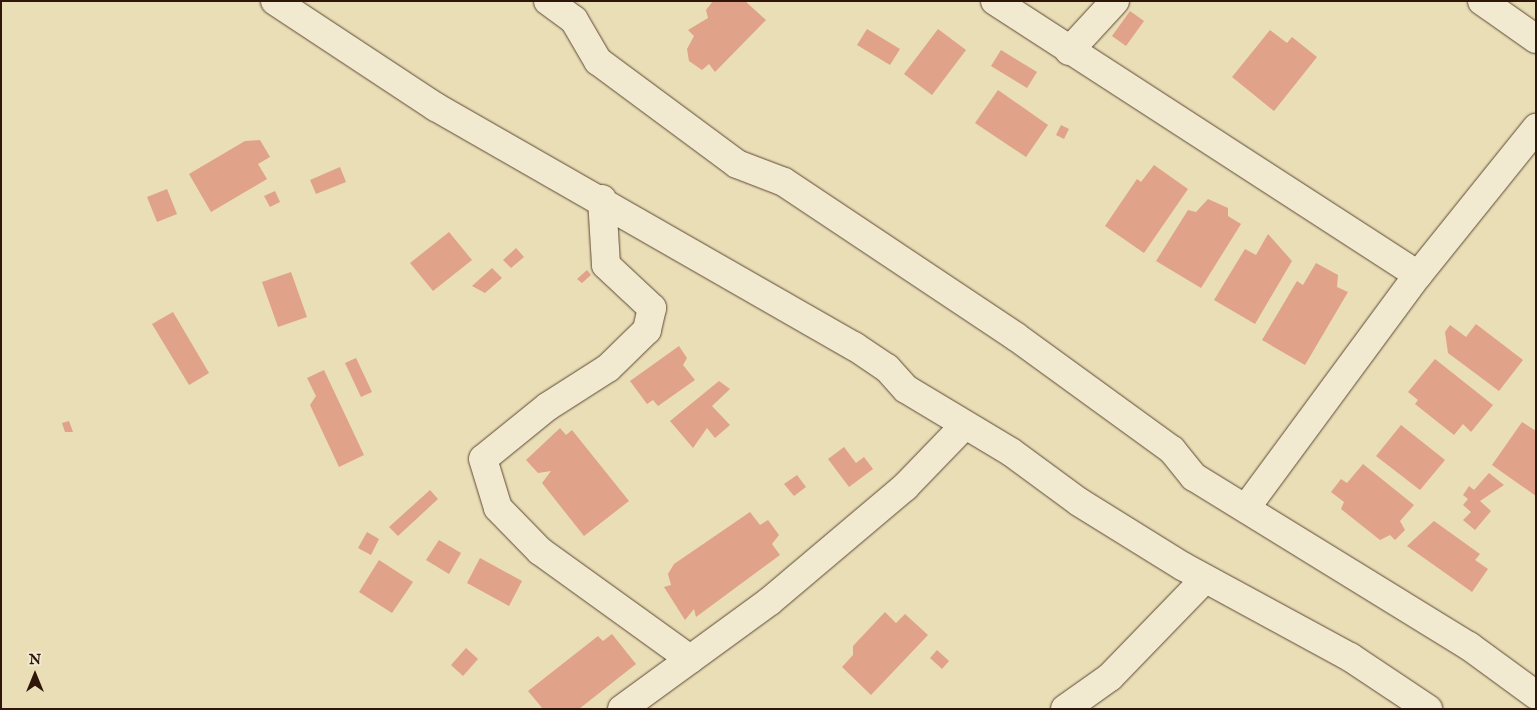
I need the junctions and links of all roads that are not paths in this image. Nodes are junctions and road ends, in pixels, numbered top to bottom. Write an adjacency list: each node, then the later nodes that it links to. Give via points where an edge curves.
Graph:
1 (276, 1): 9 (street, via 436,106)
2 (548, 1): 12 (street, via 574,20 598,61 655,106 737,164 784,182 1016,336 1172,450 1194,478)
3 (996, 1): 7 (street)
4 (1115, 1): 7 (street)
5 (1482, 1): 6 (street)
6 (1536, 39)
7 (1069, 51): 10 (street)
8 (1536, 128): 10 (street)
9 (602, 199): 11 (street, via 854,346 887,368 906,389); 14 (street, via 606,265 652,308 646,330 608,368 547,407 482,459 498,508 540,550)
10 (1418, 275): 12 (street)
11 (964, 426): 13 (street, via 1011,452 1079,502); 14 (street, via 904,487 808,569)
12 (1246, 508): 15 (street, via 1469,646)
13 (1205, 579): 17 (street, via 1110,677); 18 (street, via 1350,657)
14 (690, 659): 16 (street)
15 (1536, 695)
16 (622, 709)
17 (1066, 709)
18 (1428, 709)

